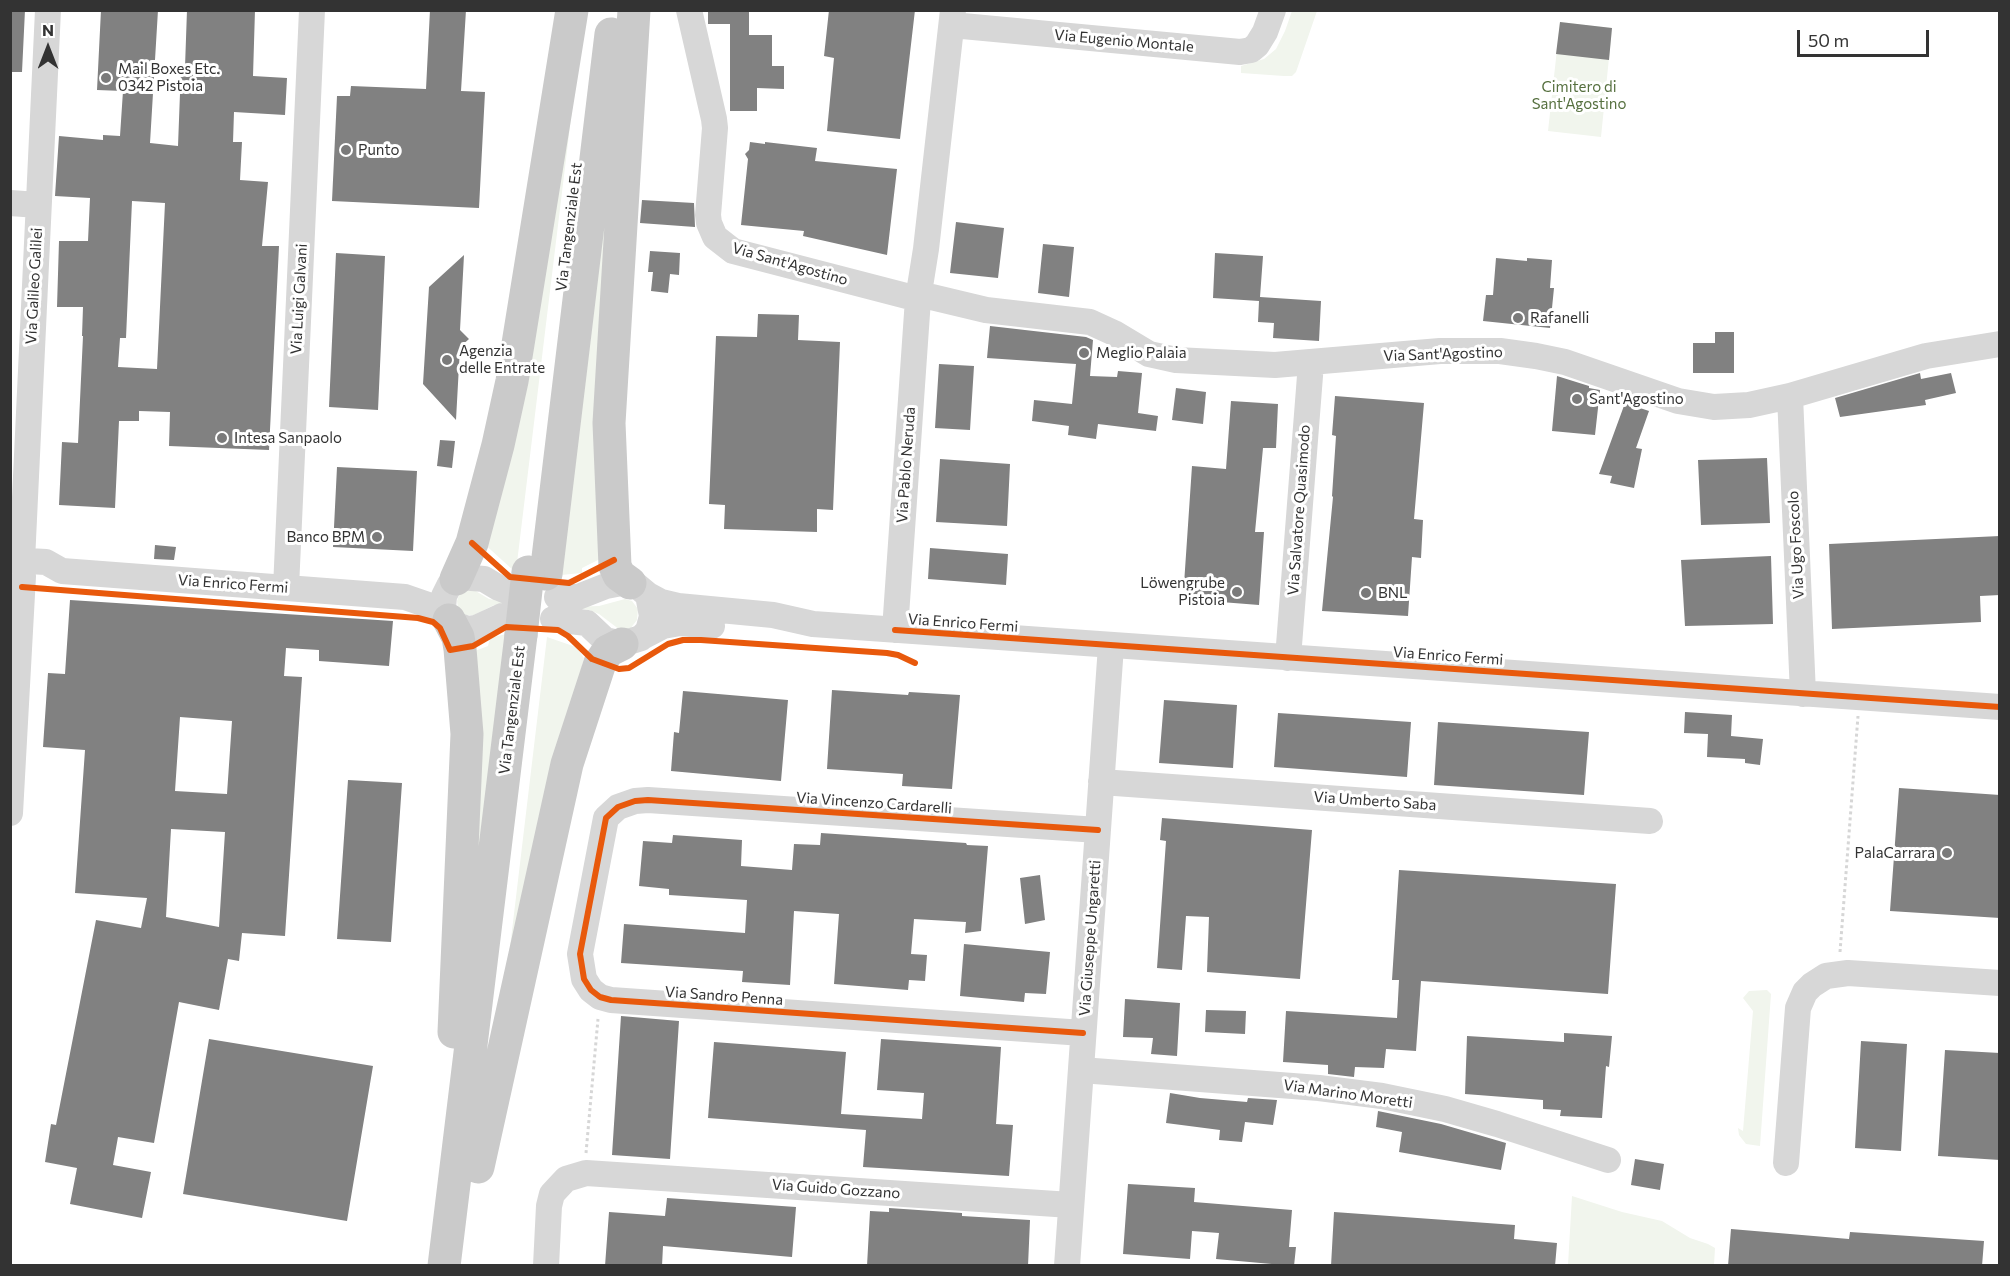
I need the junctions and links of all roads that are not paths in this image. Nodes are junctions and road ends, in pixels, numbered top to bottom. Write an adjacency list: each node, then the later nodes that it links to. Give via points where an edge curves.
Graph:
1 (48, 10): 11 (street, Via Galileo Galilei)
2 (312, 10): 18 (street, Via Luigi Galvani)
3 (572, 10): 17 (main road, via 507,402 472,543)
4 (594, 10): 21 (main road, Via Tangenziale Est)
5 (614, 10): 21 (main road, Via Tangenziale Est)
6 (634, 10): 19 (main road, via 609,423 615,566 619,575)
7 (689, 10): 12 (street, Via Sant'Agostino, via 715,128 708,215 715,237 733,251)
8 (1273, 10): 9 (street, Via Eugenio Montale, via 1257,45 1240,52)
9 (953, 18): 12 (street, Via Eugenio Montale)
10 (10, 203): 11 (street)
11 (38, 205): 16 (street, Via Galileo Galilei)
12 (918, 297): 14 (street, Via Sant'Agostino, via 986,310 1090,322 1149,354 1176,360); 24 (street, Via Pablo Neruda)
13 (2000, 344): 15 (street, Via Sant'Agostino, via 1926,356)
14 (1311, 363): 15 (street, Via Sant'Agostino, via 1440,351 1500,351 1565,362 1696,405 1730,407); 27 (street, Via Salvatore Quasimodo)
15 (1790, 396): 28 (street, Via Ugo Foscolo)
16 (16, 568): 18 (street, Via Enrico Fermi, via 47,577 62,571); 31 (street, Via Galileo Galilei)
17 (453, 581): 20 (street, Via Enrico Fermi, via 433,592); 21 (street, Via Enrico Fermi, via 478,577); 22 (street, via 443,602)
18 (286, 588): 20 (street, Via Enrico Fermi)
19 (639, 589): 21 (street, Via Enrico Fermi, via 616,583 578,597); 23 (street, Via Enrico Fermi, via 678,606 773,615); 25 (street, via 652,616 648,631)
20 (405, 597): 22 (street, Via Enrico Fermi, via 431,606)
21 (533, 605): 22 (street, Via Enrico Fermi, via 476,628 459,628); 25 (street, Via Enrico Fermi, via 587,623 605,640); 40 (main road, Via Tangenziale Est)
22 (449, 620): 40 (main road, via 460,649 467,734 454,1020)
23 (813, 624): 24 (street, Via Enrico Fermi); 25 (street, Via Enrico Fermi, via 773,631 680,623)
24 (895, 630): 26 (street, Via Enrico Fermi)
25 (632, 640): 40 (main road, via 608,651 600,663 564,776)
26 (1111, 646): 27 (street, Via Enrico Fermi); 30 (street, Via Giuseppe Ungaretti)
27 (1288, 658): 28 (street, Via Enrico Fermi)
28 (1803, 693): 29 (street, Via Enrico Fermi)
29 (2000, 707)
30 (1101, 782): 32 (street, Via Umberto Saba); 33 (street, Via Giuseppe Ungaretti)
31 (10, 813)
32 (1650, 821)
33 (1098, 830): 35 (street, Via Vincenzo Cardarelli, via 648,800 627,803 606,818 580,954 584,979); 36 (street, Via Giuseppe Ungaretti)
34 (2000, 983): 39 (street, via 1839,973 1812,985 1798,1008)
35 (600, 997): 36 (street, Via Sandro Penna)
36 (1083, 1033): 37 (street, Via Giuseppe Ungaretti)
37 (1081, 1070): 38 (street, Via Marino Moretti, via 1382,1096 1445,1109); 41 (street, Via Giuseppe Ungaretti)
38 (1608, 1160)
39 (1786, 1163)
40 (467, 1173): 42 (main road, Via Tangenziale Est); 43 (main road, Via Tangenziale Est)
41 (1071, 1205): 44 (street, Via Guido Gozzano, via 594,1173 566,1179 552,1194); 45 (street, Via Giuseppe Ungaretti)
42 (444, 1266)
43 (464, 1266)
44 (546, 1266)
45 (1067, 1266)

